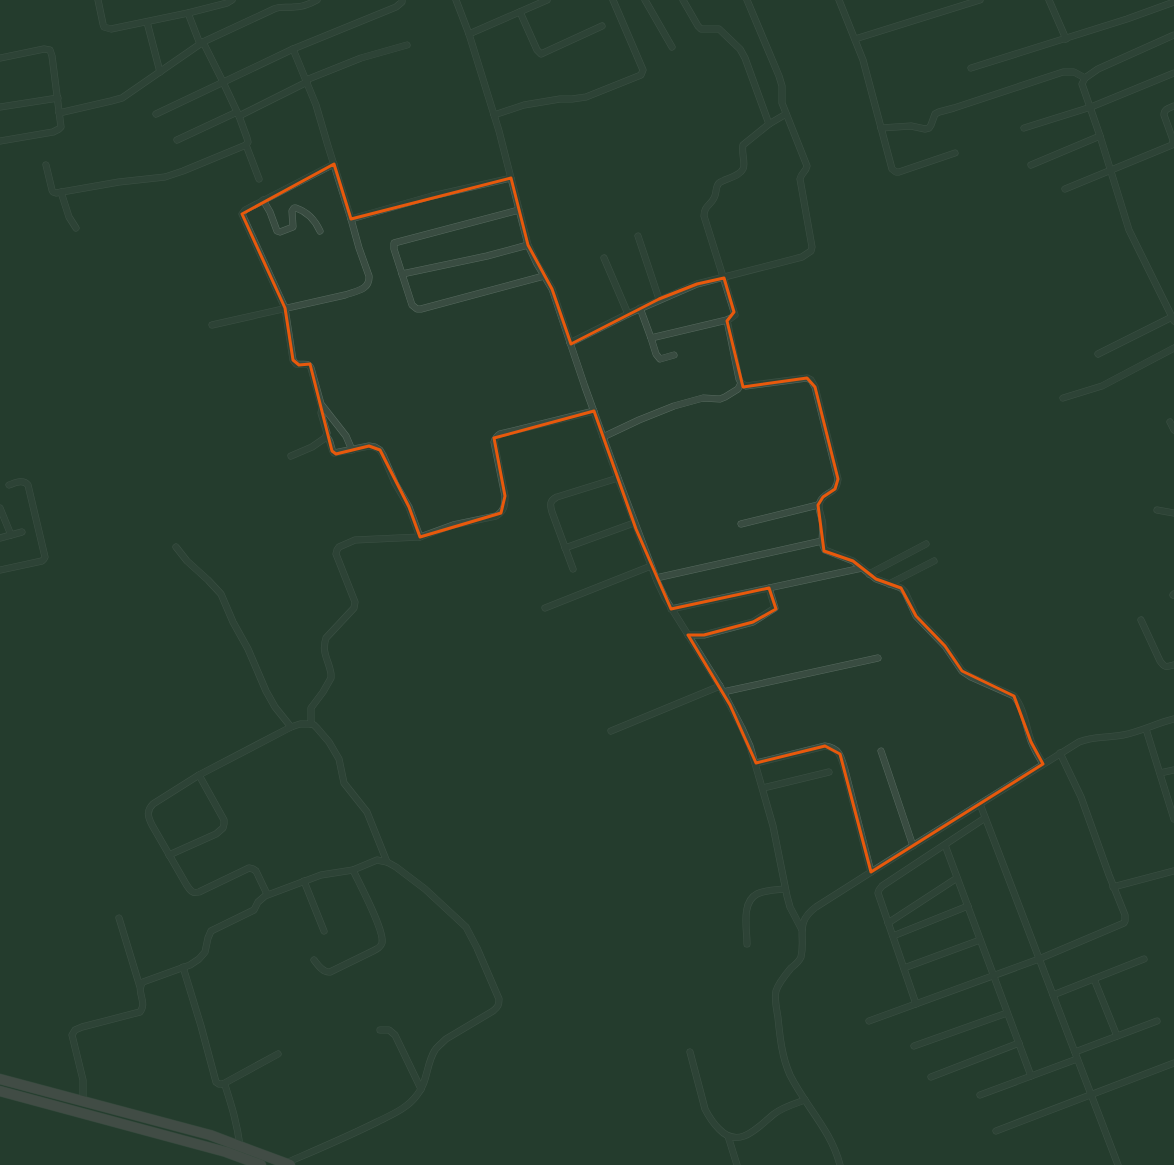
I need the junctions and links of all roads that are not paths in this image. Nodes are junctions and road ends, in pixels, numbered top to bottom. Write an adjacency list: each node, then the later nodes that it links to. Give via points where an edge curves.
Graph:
1 (98, 0): 18 (street, via 104,27)
2 (232, 0): 17 (street)
3 (317, 0): 24 (street, via 299,7 274,8)
4 (402, 0): 27 (street, via 396,7)
5 (456, 0): 20 (street)
6 (547, 0): 16 (street)
7 (613, 0): 43 (street, via 643,70 641,75 586,97 524,106)
8 (645, 0): 26 (street)
9 (684, 0): 44 (street, via 701,29 719,29 740,48)
10 (747, 0): 42 (street, via 779,76)
11 (839, 0): 22 (street)
12 (980, 0): 15 (street)
13 (1049, 0): 23 (street)
14 (1174, 2): 23 (street)
15 (958, 3): 22 (street)
16 (520, 12): 19 (street, via 536,50 541,54); 20 (street)
17 (188, 13): 18 (street); 24 (street)
18 (146, 22): 30 (street)
19 (602, 26)
20 (469, 34): 43 (street)
21 (1174, 35): 32 (street, via 1098,69)
22 (855, 39): 45 (street)
23 (1066, 39): 29 (street)
24 (202, 43): 30 (street); 34 (street)
25 (407, 46): 33 (street, via 361,58)
26 (672, 47)
27 (293, 49): 33 (street); 34 (street)
28 (0, 58): 35 (street, via 50,50)
29 (971, 68)
30 (160, 72): 39 (street, via 122,98)
31 (1174, 74): 38 (street)
32 (1085, 78): 38 (street, via 1082,84); 45 (street, via 1074,72 1063,72 939,112 935,114 929,128 925,129 911,126)
33 (307, 81): 41 (street); 52 (street)
34 (223, 82): 40 (street); 41 (street)
35 (58, 98): 37 (street); 39 (street)
36 (1174, 106): 55 (street, via 1164,112 1172,144)
37 (0, 107)
38 (1091, 107): 46 (street); 47 (street)
39 (60, 113): 49 (street, via 60,129 57,131)
40 (156, 114)
41 (238, 114): 48 (street); 50 (street, via 247,138)
42 (786, 114): 44 (street); 70 (street, via 807,166 800,178 811,251 802,257)
43 (494, 116): 56 (street)
44 (769, 124): 70 (street, via 743,145 743,170 720,183 714,198 704,211)
45 (881, 128): 51 (street, via 892,168 896,172)
46 (1024, 128)
47 (1100, 136): 54 (street); 55 (street)
48 (177, 140)
49 (0, 141)
50 (246, 144): 57 (street); 59 (street, via 165,177)
51 (955, 153)
52 (334, 164): 60 (street); 62 (street)
53 (46, 165): 59 (street, via 53,192)
54 (1031, 165)
55 (1111, 170): 58 (street); 75 (street, via 1129,230)
56 (511, 178): 61 (street); 62 (street, via 432,196)
57 (259, 179)
58 (1065, 189)
59 (61, 192): 63 (street, via 69,217)
60 (263, 200): 64 (street, via 277,231 293,227 294,208 312,218); 72 (street, via 242,214)
61 (519, 210): 66 (street); 68 (street, via 394,243)
62 (352, 219): 72 (street, via 369,276 368,284 345,295)
63 (76, 228)
64 (320, 231)
65 (638, 236): 71 (street)
66 (528, 245): 68 (street); 69 (street)
67 (604, 258): 74 (street)
68 (402, 274): 69 (street, via 412,305 417,309)
69 (544, 276): 79 (street, via 552,289)
70 (724, 278): 71 (street, via 697,284); 76 (street, via 734,312 733,317)
71 (659, 299): 73 (street)
72 (285, 308): 77 (street); 85 (street, via 293,360 296,364 310,365)
73 (640, 308): 74 (street); 78 (street)
74 (628, 314): 79 (street)
75 (1173, 319): 81 (street)
76 (727, 320): 78 (street); 83 (street)
77 (212, 325)
78 (651, 338): 82 (street, via 660,359)
79 (570, 344): 86 (street)
80 (1174, 348): 84 (street, via 1102,386)
81 (1098, 354)
82 (674, 355)
83 (741, 384): 90 (street, via 734,392 720,399 703,398 674,406); 95 (street, via 746,386 807,378 814,383 838,479 835,489 823,497)
84 (1063, 398)
85 (322, 408): 89 (street); 91 (street, via 346,436)
86 (594, 411): 90 (street); 103 (street, via 497,436 494,442 505,496 501,513 453,525)
87 (1170, 422): 88 (street)
88 (1174, 430)
89 (326, 436): 91 (street, via 334,453); 92 (street, via 312,447)
90 (603, 437): 93 (street)
91 (352, 450): 103 (street, via 369,446 380,450 409,507)
92 (291, 456)
93 (618, 478): 99 (street); 108 (street, via 552,500 552,512)
94 (9, 485): 113 (street, via 23,481 28,485 45,557 42,561)
95 (818, 505): 100 (street); 105 (street, via 823,522)
96 (0, 508): 102 (street)
97 (1157, 510): 98 (street)
98 (1174, 513)
99 (634, 523): 108 (street); 110 (street)
100 (741, 524)
101 (22, 532): 102 (street)
102 (11, 535): 104 (street)
103 (420, 537): 127 (street, via 353,541 337,550 336,554 355,605 326,638 324,650 331,678 311,708)
104 (0, 538)
105 (822, 541): 111 (street, via 827,552 853,561); 115 (street)
106 (926, 544): 114 (street)
107 (176, 547): 128 (street, via 221,594 268,695)
108 (565, 548): 112 (street)
109 (934, 561): 116 (street)
110 (651, 566): 115 (street); 118 (street)
111 (862, 568): 114 (street); 117 (street)
112 (572, 569)
113 (0, 570)
114 (869, 574): 116 (street)
115 (656, 578): 119 (street)
116 (889, 584): 134 (street, via 901,588 916,616 945,646 962,671 1018,700 1031,742)
117 (769, 588): 119 (street); 121 (street, via 774,609 753,622 704,634)
118 (545, 608)
119 (671, 609): 121 (street)
120 (1141, 620): 123 (street, via 1160,661 1167,667)
121 (688, 635): 124 (street)
122 (878, 658): 125 (street)
123 (1174, 665)
124 (720, 686): 125 (street); 130 (street)
125 (723, 692): 133 (street, via 742,728)
126 (1174, 719): 129 (street)
127 (311, 724): 128 (street); 147 (street, via 337,754 344,783 367,812)
128 (291, 727): 138 (street)
129 (1146, 729): 132 (street, via 1122,736 1084,740); 137 (street)
130 (611, 731)
131 (881, 751): 145 (street)
132 (1060, 753): 134 (street); 153 (street, via 1081,797)
133 (756, 763): 139 (street); 150 (street, via 825,746 836,750 842,759)
134 (1044, 764): 140 (street)
135 (1174, 770): 137 (street)
136 (829, 772): 139 (street)
137 (1160, 773): 141 (street)
138 (199, 775): 146 (street, via 154,804 148,811 148,817); 146 (street, via 221,815 223,828 216,834)
139 (763, 788): 154 (street)
140 (980, 804): 142 (street); 145 (street)
141 (1172, 808): 143 (street)
142 (985, 818): 144 (street); 164 (street)
143 (1174, 819)
144 (945, 845): 151 (street); 158 (street, via 879,890)
145 (913, 846): 150 (street)
146 (169, 855): 155 (street, via 192,892 199,892 250,868 256,871)
147 (387, 862): 148 (street, via 377,860); 190 (street, via 425,889 466,927 499,999 498,1008 439,1045 432,1056)
148 (353, 870): 152 (street, via 328,873); 166 (street, via 374,914 382,944 373,951 327,972)
149 (1174, 871): 153 (street)
150 (871, 872): 159 (street, via 811,911 805,918)
151 (957, 878): 156 (street); 158 (street)
152 (304, 881): 155 (street); 160 (street)
153 (1113, 886): 164 (street, via 1125,915 1124,923)
154 (785, 889): 159 (street, via 790,907); 163 (street, via 762,892 748,903)
155 (267, 894): 167 (street, via 254,910 211,931 203,956)
156 (968, 906): 161 (street); 162 (street)
157 (119, 918): 171 (street)
158 (888, 923): 161 (street)
159 (802, 930): 194 (street, via 800,958 775,994 783,1054 791,1076)
160 (324, 931)
161 (893, 936): 168 (street)
162 (980, 940): 168 (street); 169 (street)
163 (747, 944)
164 (1039, 959): 169 (street); 172 (street)
165 (1144, 959): 170 (street)
166 (314, 960)
167 (183, 967): 171 (street, via 147,980); 189 (street, via 216,1082)
168 (904, 968): 173 (street)
169 (994, 976): 173 (street); 174 (street)
170 (1094, 979): 172 (street); 178 (street)
171 (140, 987): 195 (street, via 143,1006 140,1012 78,1028 73,1032 72,1039 83,1080)
172 (1053, 995): 182 (street)
173 (916, 1004): 175 (street)
174 (1008, 1013): 179 (street); 180 (street)
175 (869, 1021)
176 (1157, 1021): 178 (street)
177 (380, 1030): 190 (street, via 389,1030 394,1035)
178 (1117, 1036): 182 (street)
179 (1019, 1043): 186 (street); 187 (street)
180 (914, 1046)
181 (690, 1052): 197 (street, via 705,1109)
182 (1074, 1052): 184 (street)
183 (278, 1054): 189 (street)
184 (1078, 1059): 186 (street); 192 (street)
185 (1174, 1063): 192 (street)
186 (1031, 1076): 193 (street)
187 (931, 1077)
188 (0, 1079): 195 (highway)
189 (223, 1084): 198 (street, via 236,1120)
190 (421, 1089): 199 (street, via 408,1104 388,1116)
191 (0, 1091): 200 (highway, via 226,1152)
192 (1091, 1094): 196 (street); 203 (street)
193 (980, 1095)
194 (805, 1100): 197 (street, via 783,1109 744,1136); 202 (street, via 832,1141)
195 (83, 1101): 198 (highway, via 210,1135)
196 (996, 1131)
197 (728, 1136): 201 (street)
198 (240, 1146): 199 (highway)
199 (288, 1164)
200 (261, 1165)
201 (737, 1165)
202 (840, 1165)
203 (1118, 1165)

